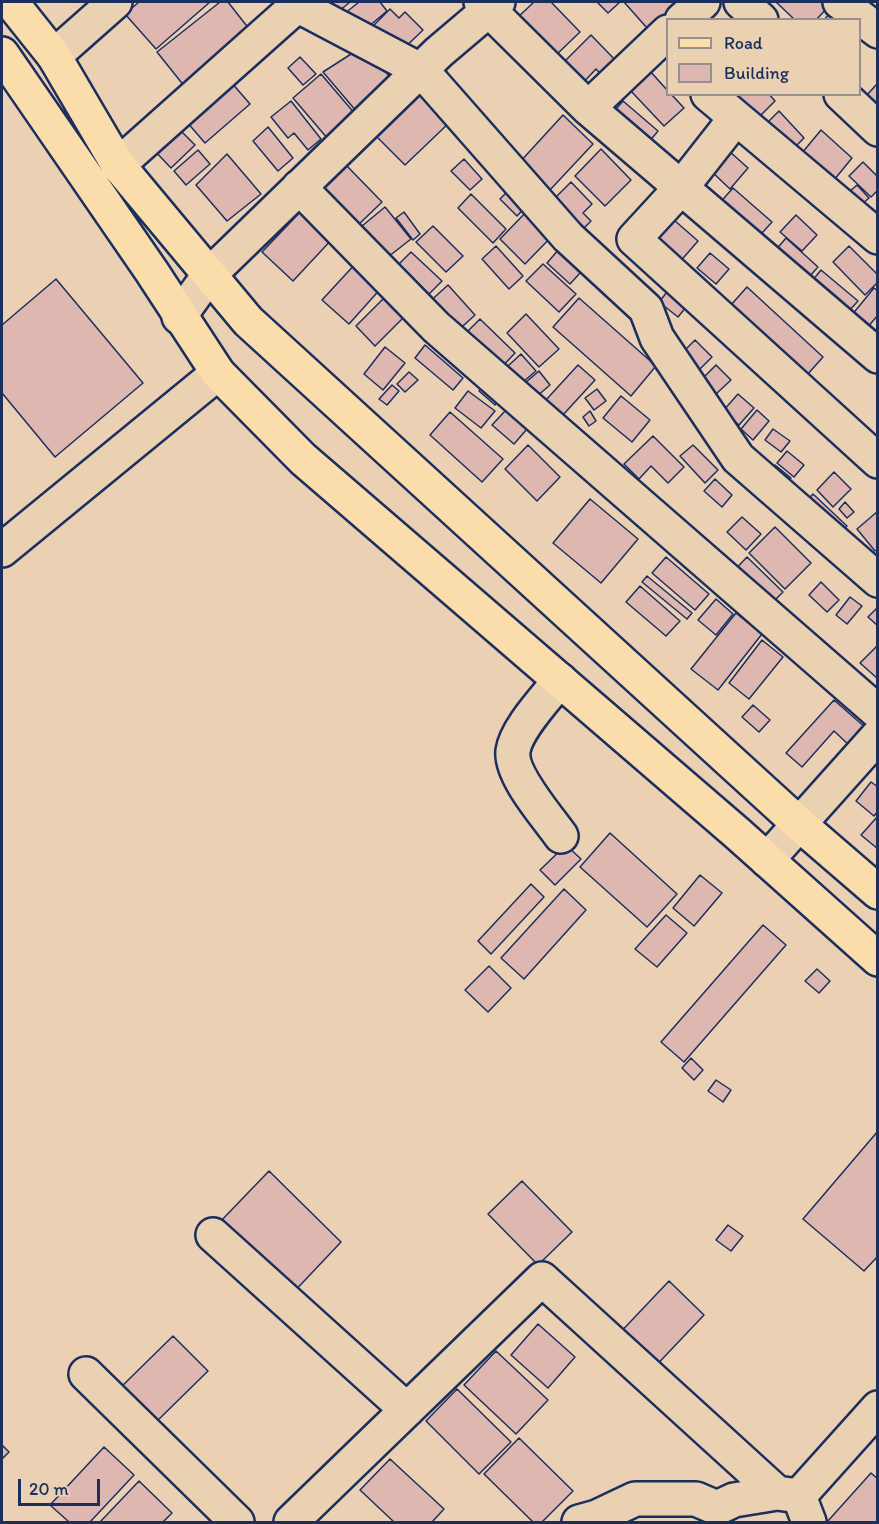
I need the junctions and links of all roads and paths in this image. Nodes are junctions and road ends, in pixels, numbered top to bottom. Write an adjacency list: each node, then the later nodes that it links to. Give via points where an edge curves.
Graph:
1 (11, 2): 15 (main road)
2 (115, 2): 15 (street)
3 (703, 2): 8 (street)
4 (741, 2): 9 (street)
5 (840, 2): 11 (street)
6 (297, 3): 16 (street); 22 (street)
7 (490, 4): 16 (street); 19 (street)
8 (684, 18)
9 (759, 18)
10 (861, 18): 12 (street)
11 (861, 18)
12 (878, 31)
13 (664, 42): 19 (street)
14 (2, 54): 27 (main road)
15 (54, 56): 22 (main road)
16 (420, 70): 23 (street); 32 (street, via 568,237 646,309 657,338 738,458)
17 (710, 96): 20 (street)
18 (843, 96): 21 (street)
19 (588, 108): 24 (street)
20 (735, 119): 24 (street); 25 (street)
21 (878, 129)
22 (118, 165): 26 (main road)
23 (299, 187): 26 (street); 34 (street, via 436,327)
24 (680, 189): 28 (street); 30 (street, via 634,239)
25 (878, 237)
26 (209, 275): 27 (street); 36 (main road, via 248,321)
27 (179, 317): 29 (main road)
28 (878, 356)
29 (218, 373): 31 (street); 33 (main road, via 303,459)
30 (878, 461)
31 (2, 550)
32 (878, 580)
33 (560, 680): 37 (street, via 519,734 513,750 519,775); 38 (main road)
34 (878, 712)
35 (878, 736): 36 (street)
36 (798, 823): 38 (street); 39 (main road)
37 (561, 836)
38 (766, 860): 40 (main road)
39 (878, 892)
40 (878, 959)
41 (213, 1235): 44 (street)
42 (86, 1374): 46 (street)
43 (878, 1408): 45 (street)
44 (407, 1410): 45 (street, via 542,1279); 47 (street)
45 (795, 1504): 48 (street, via 734,1500 717,1508 696,1499 635,1499)
46 (237, 1522)
47 (291, 1522)
48 (579, 1522)

